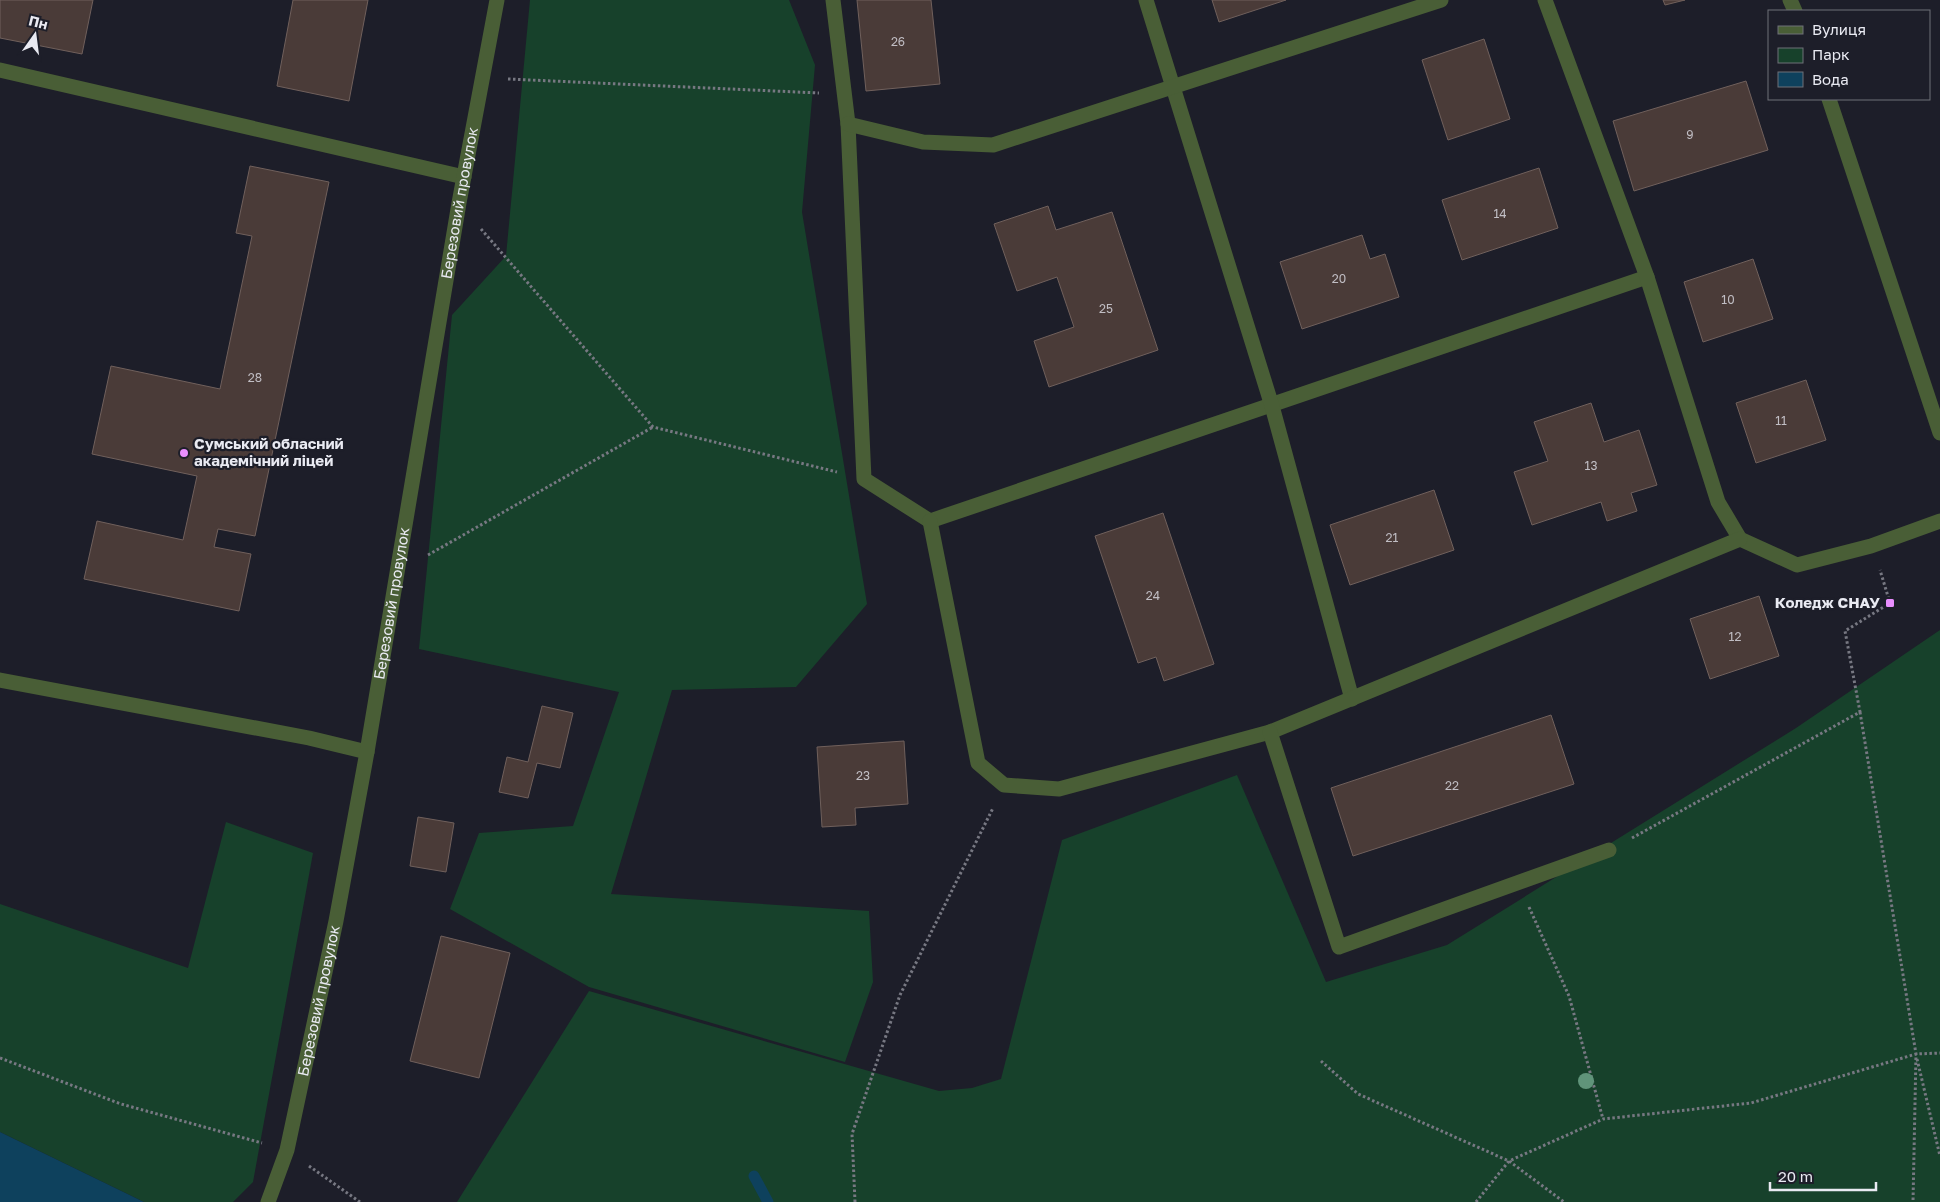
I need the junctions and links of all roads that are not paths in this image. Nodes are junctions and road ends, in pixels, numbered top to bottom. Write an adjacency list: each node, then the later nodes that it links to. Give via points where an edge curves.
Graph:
1 (497, 0): 10 (street, Березовий провулок)
2 (834, 0): 9 (street)
3 (1146, 0): 7 (street)
4 (1441, 0): 7 (street)
5 (1545, 0): 11 (street)
6 (0, 70): 10 (street)
7 (1171, 87): 9 (street, via 993,145 923,142); 12 (street)
8 (1829, 100): 13 (street)
9 (848, 124): 15 (street, via 864,478)
10 (464, 177): 20 (street, Березовий провулок)
11 (1647, 277): 12 (street); 16 (street, via 1718,502)
12 (1272, 406): 15 (street); 18 (street)
13 (1940, 433)
14 (1940, 520): 16 (street, via 1872,546 1797,565)
15 (930, 521): 19 (street, via 978,764 1004,785 1059,789)
16 (1740, 539): 18 (street)
17 (0, 680): 20 (street, via 309,738)
18 (1352, 700): 19 (street)
19 (1270, 732): 21 (street, via 1339,947)
20 (367, 752): 22 (street, Березовий провулок, via 336,921 287,1150)
21 (1609, 850)
22 (268, 1202)

